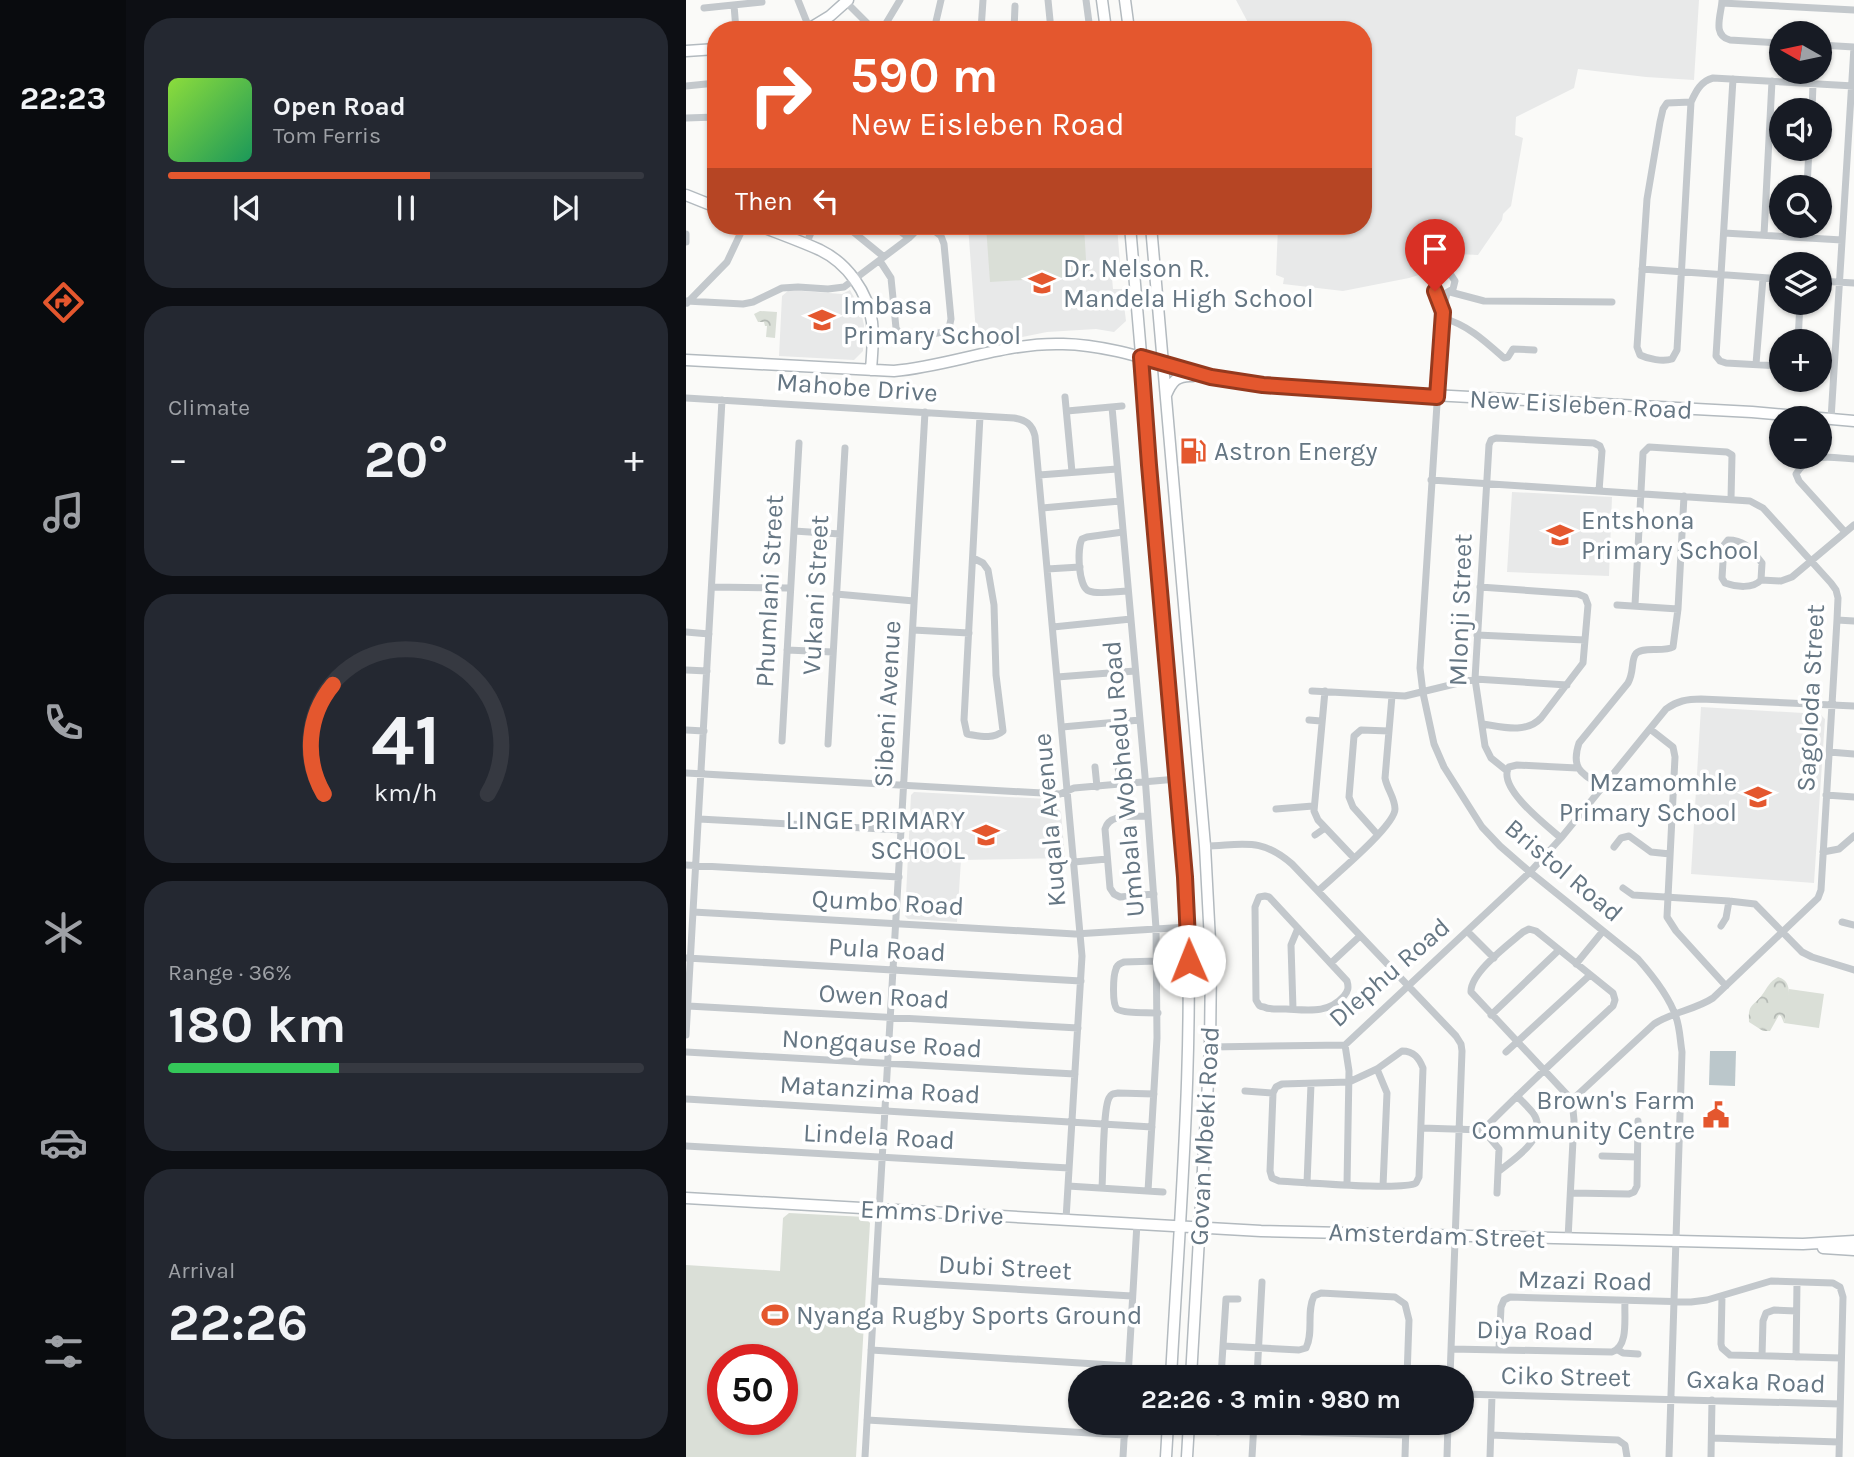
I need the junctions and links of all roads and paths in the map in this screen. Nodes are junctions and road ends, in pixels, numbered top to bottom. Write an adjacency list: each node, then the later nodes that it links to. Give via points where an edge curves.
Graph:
1 (798, 0): 17 (street)
2 (900, 0): 20 (street)
3 (941, 0): 21 (street)
4 (983, 0): 22 (street)
5 (1048, 0): 24 (street)
6 (1086, 0): 25 (street)
7 (1102, 0): 26 (main road)
8 (1125, 0): 27 (main road)
9 (847, 1): 18 (main road); 19 (street)
10 (1722, 1): 15 (street); 28 (street, via 1720,36)
11 (762, 2): 12 (street)
12 (734, 5): 14 (street); 16 (street)
13 (1015, 6): 23 (street)
14 (704, 8)
15 (1854, 10)
16 (735, 21)
17 (806, 21)
18 (822, 21)
19 (866, 21)
20 (887, 21)
21 (936, 21)
22 (982, 21)
23 (1014, 21)
24 (1050, 21)
25 (1089, 21)
26 (1105, 21)
27 (1128, 21)
28 (1769, 42)
29 (1832, 46): 30 (street)
30 (1854, 47): 39 (street)
31 (707, 50): 32 (main road)
32 (686, 51)
33 (1733, 79): 34 (street); 41 (street, via 1709,79); 46 (street)
34 (1769, 81)
35 (707, 84): 38 (street)
36 (1772, 84): 57 (street)
37 (1813, 84): 39 (street); 40 (street)
38 (686, 86)
39 (1853, 86): 61 (street)
40 (1812, 98)
41 (1691, 102): 65 (street, via 1669,102 1663,109 1647,200); 66 (street)
42 (707, 117): 43 (street)
43 (686, 118)
44 (686, 195): 45 (main road)
45 (707, 203)
46 (1724, 233): 57 (street); 67 (street)
47 (687, 234): 62 (street)
48 (740, 235): 76 (street, via 727,262)
49 (783, 235): 63 (main road)
50 (810, 235): 63 (street)
51 (856, 235): 64 (street)
52 (906, 235): 59 (street)
53 (912, 235): 59 (street)
54 (940, 235): 64 (street, via 951,319 946,332 900,335 891,278)
55 (1131, 235): 79 (main road, Govan Mbeki Road)
56 (1152, 235): 84 (main road, Govan Mbeki Road)
57 (1764, 235): 58 (street)
58 (1769, 235)
59 (909, 238): 64 (street)
60 (1817, 238): 61 (street)
61 (1842, 240): 72 (street)
62 (686, 242)
63 (806, 244): 70 (main road, via 831,256)
64 (882, 259): 70 (street)
65 (1642, 269): 66 (street); 66 (street, via 1638,353 1668,360 1677,350)
66 (1681, 272): 67 (street)
67 (1721, 275): 68 (street); 85 (street, via 1716,356 1723,362)
68 (1762, 278): 69 (street); 85 (street)
69 (1769, 278)
70 (854, 280): 76 (street, via 838,289 782,288 743,304); 87 (main road, via 872,321)
71 (1832, 282): 72 (street)
72 (1839, 282): 73 (street); 95 (street)
73 (1854, 283)
74 (1435, 291): 75 (street); 75 (street, via 1431,279 1443,270 1454,277); 78 (street)
75 (1448, 293): 77 (street, via 1484,301); 78 (street, Bristol Road)
76 (686, 302)
77 (1612, 302)
78 (1443, 315): 81 (street, via 1473,331 1504,358 1513,349); 91 (street, Bristol Road)
79 (1139, 319): 80 (main road, via 1130,344); 82 (main road, Govan Mbeki Road)
80 (1109, 350): 82 (main road, New Eisleben Road); 87 (main road, New Eisleben Road, via 1028,345 906,370)
81 (1534, 351)
82 (1141, 357): 84 (main road, New Eisleben Road); 182 (main road, Govan Mbeki Road)
83 (686, 360): 87 (main road, New Eisleben Road)
84 (1163, 363): 88 (main road, New Eisleben Road); 89 (main road, Govan Mbeki Road)
85 (1756, 364): 86 (street)
86 (1769, 365)
87 (871, 370)
88 (1211, 377): 89 (main road, via 1180,376); 91 (main road, New Eisleben Road, via 1282,387)
89 (1166, 395): 201 (main road, Govan Mbeki Road)
90 (1065, 397): 97 (street)
91 (1437, 397): 99 (main road, New Eisleben Road); 110 (street, Bristol Road)
92 (686, 398): 93 (street, Mahobe Drive)
93 (722, 400): 98 (street, Mahobe Drive); 128 (street)
94 (1122, 406): 96 (street)
95 (1832, 406)
96 (1112, 407): 97 (street); 107 (street, Umbala Wobhedu Road)
97 (1067, 411): 108 (street)
98 (925, 412): 100 (street, Mahobe Drive); 133 (street, Sibeni Avenue)
99 (1769, 414)
100 (980, 416): 102 (street, Mahobe Drive); 123 (street)
101 (1832, 419): 103 (main road, New Eisleben Road)
102 (1026, 421): 109 (street, Kuqala Avenue, via 1035,436)
103 (1854, 421)
104 (799, 443): 119 (street, Phumlani Street)
105 (845, 448): 122 (street, Vukani Street)
106 (1854, 459): 121 (street, via 1815,457 1796,474)
107 (1117, 468): 108 (street); 116 (street, Umbala Wobhedu Road)
108 (1072, 472): 109 (street)
109 (1039, 475): 117 (street, Kuqala Avenue)
110 (1431, 480): 111 (street, Sagoloda Street); 157 (street, Bristol Road, via 1420,667)
111 (1486, 484): 112 (street, Sagoloda Street); 112 (street, Mlonji Street, via 1489,445 1496,438 1594,443 1602,452); 129 (street, Mlonji Street)
112 (1599, 491): 113 (street, Sagoloda Street)
113 (1641, 493): 114 (street, Sagoloda Street); 115 (street, via 1643,453 1649,447 1727,452 1732,455); 135 (street)
114 (1684, 496): 115 (street, Sagoloda Street); 136 (street)
115 (1731, 499): 124 (street, Sagoloda Street, via 1757,503)
116 (1120, 501): 117 (street); 120 (street, Umbala Wobhedu Road)
117 (1042, 509): 126 (street, Kuqala Avenue)
118 (1854, 525): 121 (street)
119 (794, 531): 122 (street); 130 (street, Phumlani Street)
120 (1123, 532): 125 (street, via 1082,539); 131 (street, Umbala Wobhedu Road)
121 (1845, 532): 124 (street)
122 (840, 534): 132 (street, Vukani Street)
123 (973, 558): 143 (street); 143 (street, via 988,570 994,605 1003,730 995,736 967,734 964,724)
124 (1811, 561): 127 (street, via 1782,581); 138 (street, Sagoloda Street, via 1836,590)
125 (1080, 566): 126 (street); 131 (street, via 1086,590)
126 (1047, 569): 140 (street, Kuqala Avenue)
127 (1761, 580): 127 (street, via 1752,587 1725,583 1724,545 1728,540 1745,543 1762,563)
128 (712, 587): 130 (street); 144 (street)
129 (1480, 587): 145 (street, Mlonji Street); 146 (street, via 1581,595 1588,605)
130 (790, 588): 147 (street, Phumlani Street)
131 (1128, 591): 137 (street, Umbala Wobhedu Road)
132 (836, 594): 133 (street); 148 (street, Vukani Street)
133 (914, 601): 141 (street, Sibeni Avenue)
134 (1617, 605): 135 (street)
135 (1635, 605): 136 (street)
136 (1678, 609): 178 (street, via 1673,647 1638,651 1634,656 1628,683 1579,743)
137 (1131, 619): 140 (street); 151 (street, Umbala Wobhedu Road)
138 (1837, 620): 139 (street); 159 (street, Sagoloda Street)
139 (1854, 621)
140 (1053, 627): 152 (street, Kuqala Avenue)
141 (913, 630): 143 (street); 184 (street, Sibeni Avenue)
142 (686, 632): 144 (street)
143 (969, 633)
144 (709, 634): 150 (street)
145 (1477, 635): 146 (street); 153 (street, Mlonji Street)
146 (1585, 640): 154 (street, via 1583,663)
147 (787, 650): 148 (street); 170 (street, Phumlani Street)
148 (833, 652): 171 (street, Vukani Street)
149 (686, 670): 150 (street)
150 (707, 671): 168 (street)
151 (1135, 671): 152 (street); 161 (street, Umbala Wobhedu Road)
152 (1057, 677): 165 (street, Kuqala Avenue)
153 (1475, 680): 154 (street); 157 (street); 164 (street, Mlonji Street)
154 (1567, 685): 164 (street, via 1530,727)
155 (1312, 691): 156 (street)
156 (1325, 691): 158 (street); 163 (street)
157 (1423, 693): 158 (street); 210 (street, Bristol Road, via 1434,744 1444,766 1482,827)
158 (1392, 696): 169 (street)
159 (1831, 706): 160 (street, Dlephu Road); 166 (street, Dlephu Road, via 1689,699 1666,709); 174 (street, Sagoloda Street)
160 (1854, 706)
161 (1140, 720): 165 (street); 183 (street, Umbala Wobhedu Road)
162 (1309, 720): 163 (street)
163 (1321, 721): 173 (street)
164 (1483, 724): 179 (street, Mlonji Street, via 1488,753)
165 (1062, 727): 188 (street, Kuqala Avenue)
166 (1650, 729): 187 (street, Dlephu Road); 204 (street, via 1675,753)
167 (686, 730): 168 (street)
168 (704, 731): 181 (street)
169 (1389, 731): 198 (street, via 1385,778 1395,812); 198 (street, via 1361,730 1354,736 1350,803)
170 (782, 741)
171 (828, 744)
172 (1307, 750): 173 (street)
173 (1319, 751): 191 (street)
174 (1829, 752): 175 (street); 189 (street, Sagoloda Street)
175 (1854, 754)
176 (1118, 766): 185 (street)
177 (1095, 767): 186 (street)
178 (1577, 768): 179 (street, via 1517,765); 187 (street)
179 (1506, 770): 200 (street, Mlonji Street, via 1506,778 1526,808)
180 (686, 772): 181 (street)
181 (701, 774): 184 (street); 194 (street)
182 (1177, 779): 183 (street); 222 (main road, Govan Mbeki Road)
183 (1145, 782): 185 (street); 193 (street, Umbala Wobhedu Road)
184 (904, 784): 188 (street); 196 (street, Sibeni Avenue)
185 (1120, 784): 186 (street)
186 (1097, 787): 188 (street)
187 (1603, 787): 200 (street, Dlephu Road)
188 (1068, 791): 207 (street, Kuqala Avenue)
189 (1826, 795): 190 (street); 203 (street, Sagoloda Street)
190 (1854, 797)
191 (1313, 806): 192 (street); 195 (street)
192 (1276, 809)
193 (1147, 816): 206 (street, via 1109,820 1105,829); 214 (street, Umbala Wobhedu Road)
194 (699, 819): 196 (street); 209 (street)
195 (1325, 828): 197 (street); 205 (street)
196 (901, 830): 211 (street, Sibeni Avenue)
197 (1315, 835)
198 (1378, 835): 205 (street)
199 (1854, 836): 203 (street, via 1839,849)
200 (1561, 838): 210 (street, Dlephu Road)
201 (1205, 846): 213 (street, via 1257,844 1271,848); 252 (main road, Govan Mbeki Road)
202 (1614, 847): 204 (street, via 1629,836 1651,852)
203 (1823, 852): 227 (street, Sagoloda Street, via 1818,898)
204 (1670, 854): 215 (street)
205 (1354, 858): 213 (street)
206 (1107, 859): 207 (street); 214 (street, via 1114,894)
207 (1074, 862): 228 (street, Kuqala Avenue)
208 (686, 865): 209 (street)
209 (696, 866): 211 (street); 217 (street)
210 (1530, 872): 225 (street, Dlephu Road); 226 (street, Bristol Road)
211 (898, 877): 219 (street, Sibeni Avenue)
212 (1623, 888): 215 (street, via 1633,895)
213 (1318, 891): 229 (street)
214 (1154, 894): 223 (street, Umbala Wobhedu Road)
215 (1667, 897): 216 (street); 240 (street, via 1668,921)
216 (1729, 901): 221 (street); 227 (street, via 1755,904)
217 (693, 912): 219 (street, Qumbo Road); 231 (street)
218 (1842, 922): 220 (street)
219 (896, 924): 228 (street, Qumbo Road); 236 (street, Sibeni Avenue)
220 (1854, 925)
221 (1721, 926)
222 (1188, 927): 223 (street, Qumbo Road); 294 (main road, Govan Mbeki Road)
223 (1156, 928): 228 (street, Qumbo Road); 233 (street, Umbala Wobhedu Road)
224 (1298, 928): 234 (street); 243 (street, via 1292,944); 243 (street, via 1269,897 1256,901 1256,1000 1265,1008)
225 (1467, 931): 232 (street); 241 (street, Dlephu Road)
226 (1603, 931): 235 (street); 245 (street, Bristol Road, via 1652,975)
227 (1783, 932): 237 (street, via 1807,955); 240 (street, Sagoloda Street)
228 (1081, 933): 239 (street, Kuqala Avenue)
229 (1360, 936): 234 (street); 241 (street)
230 (1559, 950): 232 (street, via 1529,929); 235 (street); 246 (street)
231 (688, 958): 236 (street, Pula Road); 242 (street)
232 (1494, 958): 246 (street, via 1470,986)
233 (1157, 961): 244 (street, Umbala Wobhedu Road); 244 (street, via 1120,964 1115,970 1113,1000 1123,1011)
234 (1331, 963): 243 (street, via 1347,981 1346,993 1333,1006)
235 (1576, 964): 238 (street)
236 (893, 970): 239 (street, Pula Road); 247 (street, Sibeni Avenue)
237 (1854, 970)
238 (1590, 975): 250 (street); 257 (street, via 1613,993 1613,1006)
239 (1081, 981): 248 (street, Kuqala Avenue)
240 (1726, 986): 245 (street, Sagoloda Street, via 1706,1002)
241 (1408, 987): 251 (street, Dlephu Road); 273 (street, via 1461,1044)
242 (688, 1006): 247 (street, Owen Road); 249 (street)
243 (1293, 1009)
244 (1158, 1013): 263 (street, Umbala Wobhedu Road)
245 (1675, 1013): 266 (street, Sagoloda Street, via 1647,1029); 298 (street, Bristol Road, via 1682,1052)
246 (1491, 1015): 250 (street)
247 (891, 1017): 248 (street, Owen Road); 255 (street, Sibeni Avenue)
248 (1078, 1028): 258 (street, Kuqala Avenue)
249 (686, 1035)
250 (1518, 1042): 254 (street); 257 (street)
251 (1345, 1045): 252 (street, Dlephu Road); 259 (street)
252 (1210, 1047): 295 (main road, Govan Mbeki Road)
253 (686, 1052): 255 (street, Nongqause Road)
254 (1506, 1052)
255 (888, 1064): 258 (street, Nongqause Road); 267 (street, Sibeni Avenue)
256 (1377, 1069): 259 (street); 272 (street, via 1402,1051 1418,1057 1423,1068); 284 (street, via 1387,1093)
257 (1544, 1071): 264 (street); 266 (street)
258 (1075, 1074): 269 (street, Kuqala Avenue)
259 (1349, 1082): 260 (street); 282 (street)
260 (1311, 1084): 262 (street, via 1282,1084); 281 (street)
261 (1245, 1091): 262 (street)
262 (1273, 1093): 281 (street, via 1270,1175 1279,1181)
263 (1154, 1094): 270 (street, via 1113,1094 1107,1101); 271 (street, Umbala Wobhedu Road)
264 (1517, 1096): 274 (street); 280 (street, via 1535,1117 1534,1139)
265 (686, 1099): 267 (street, Matanzima Road)
266 (1572, 1100): 289 (street)
267 (886, 1111): 269 (street, Matanzima Road); 277 (street, Sibeni Avenue)
268 (1639, 1121): 278 (street)
269 (1072, 1122): 270 (street, Matanzima Road); 279 (street, Kuqala Avenue)
270 (1105, 1124): 271 (street, Matanzima Road); 285 (street)
271 (1152, 1127): 286 (street, Umbala Wobhedu Road)
272 (1422, 1128): 273 (street); 284 (street, via 1416,1183)
273 (1459, 1130): 274 (street); 296 (street)
274 (1483, 1130): 280 (street, via 1499,1149)
275 (686, 1146): 277 (street, Lindela Road)
276 (1602, 1156): 278 (street)
277 (883, 1157): 279 (street, Lindela Road); 291 (street, Sibeni Avenue)
278 (1637, 1157): 289 (street, via 1634,1192)
279 (1069, 1168): 283 (street, Kuqala Avenue)
280 (1499, 1171): 288 (street)
281 (1307, 1182): 282 (street)
282 (1347, 1184): 284 (street)
283 (1068, 1186): 285 (street); 292 (street, Kuqala Avenue)
284 (1383, 1186)
285 (1102, 1188): 286 (street)
286 (1148, 1191): 287 (street)
287 (1163, 1192)
288 (1497, 1193)
289 (1571, 1193): 297 (street)
290 (686, 1198): 291 (main road, Emms Drive)
291 (880, 1209): 292 (main road, Emms Drive); 302 (street, Sibeni Avenue)
292 (1066, 1219): 293 (main road, Emms Drive)
293 (1137, 1223): 294 (main road, Emms Drive); 305 (street)
294 (1179, 1226): 295 (main road, Amsterdam Street); 323 (main road, Govan Mbeki Road)
295 (1199, 1227): 296 (main road, Amsterdam Street); 324 (main road, Govan Mbeki Road)
296 (1454, 1237): 297 (main road, Amsterdam Street); 313 (street)
297 (1568, 1239): 298 (main road, Amsterdam Street)
298 (1675, 1241): 300 (main road, Amsterdam Street); 309 (street, Bristol Road)
299 (1854, 1241): 300 (main road)
300 (1803, 1244): 301 (main road)
301 (1854, 1250)
302 (876, 1281): 305 (street, Dubi Street); 315 (street, Sibeni Avenue)
303 (1262, 1282): 312 (street)
304 (1797, 1282): 306 (street, Mzazi Road, via 1765,1282); 310 (street); 320 (street, Mzazi Road, via 1829,1282 1840,1287)
305 (1132, 1296): 322 (street)
306 (1722, 1296): 309 (street, Mzazi Road); 318 (street, via 1722,1349 1730,1355)
307 (1238, 1300): 311 (street, via 1226,1299)
308 (1625, 1302): 309 (street, Mzazi Road); 314 (street, Mzazi Road, via 1510,1297 1501,1307); 316 (street, Diya Road, via 1623,1344)
309 (1674, 1302): 331 (street, Bristol Road)
310 (1796, 1311): 318 (street, via 1766,1313); 319 (street)
311 (1223, 1346): 312 (street); 325 (street)
312 (1258, 1348): 326 (street); 327 (street, via 1306,1348 1311,1303 1321,1293 1395,1297 1405,1304 1409,1320)
313 (1451, 1349): 314 (street, Diya Road); 328 (street)
314 (1499, 1349): 316 (street, Diya Road)
315 (872, 1350): 321 (street); 334 (street, Sibeni Avenue)
316 (1618, 1350): 317 (street, Diya Road)
317 (1638, 1354)
318 (1762, 1356): 319 (street)
319 (1796, 1357): 320 (street)
320 (1841, 1358): 333 (street)
321 (1112, 1365)
322 (1128, 1365)
323 (1172, 1365)
324 (1192, 1365)
325 (1222, 1365)
326 (1257, 1365)
327 (1407, 1365)
328 (1450, 1365)
329 (1474, 1394): 330 (street, Ciko Street)
330 (1492, 1395): 331 (street, Ciko Street); 342 (street)
331 (1670, 1399): 332 (street, Gxaka Road); 354 (street, Bristol Road)
332 (1713, 1400): 333 (street, Gxaka Road); 343 (street)
333 (1840, 1404): 344 (street)
334 (867, 1420): 335 (street); 345 (street, Sibeni Avenue)
335 (1068, 1432)
336 (1125, 1435): 346 (street)
337 (1167, 1435): 347 (main road)
338 (1188, 1435): 348 (main road)
339 (1253, 1435): 349 (street)
340 (1406, 1435): 350 (street)
341 (1448, 1435): 351 (street)
342 (1491, 1435): 352 (street); 353 (street, via 1618,1440)
343 (1712, 1438): 344 (street); 355 (street)
344 (1839, 1442): 356 (street)
345 (865, 1457)
346 (1123, 1457)
347 (1166, 1457)
348 (1187, 1457)
349 (1252, 1457)
350 (1405, 1457)
351 (1447, 1457)
352 (1490, 1457)
353 (1627, 1457)
354 (1669, 1457)
355 (1711, 1457)
356 (1839, 1457)

